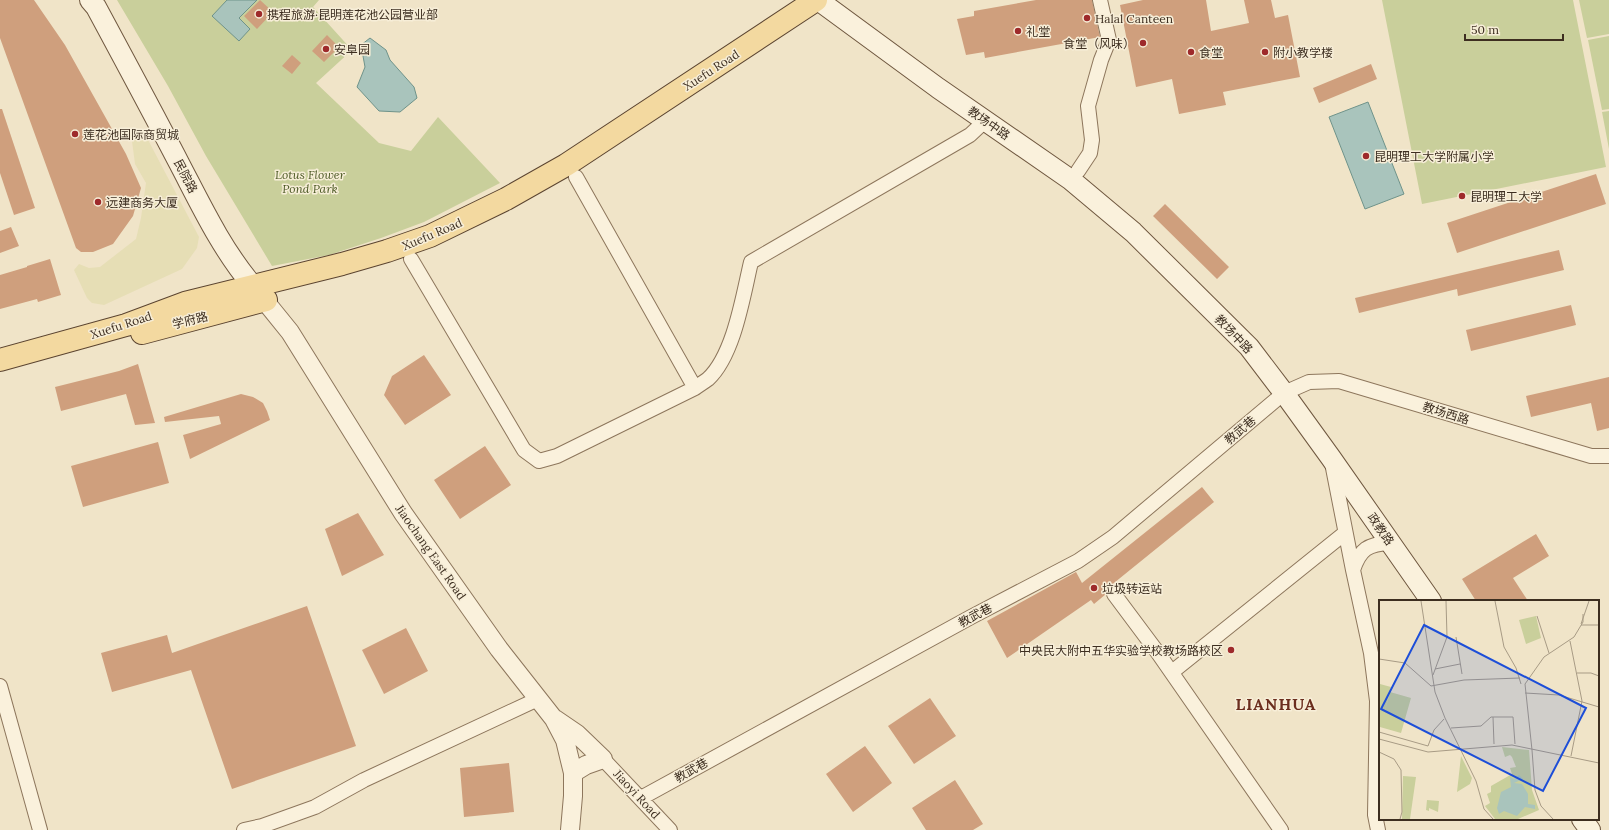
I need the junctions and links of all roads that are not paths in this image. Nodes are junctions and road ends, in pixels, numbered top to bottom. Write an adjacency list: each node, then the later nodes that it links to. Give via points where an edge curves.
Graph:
1 (90, 0): 8 (main road, 民院路, via 211,225 233,262)
2 (817, 0): 4 (main road, 教场中路); 8 (main road, Xuefu Road, via 566,165 506,199 408,245 342,264)
3 (1100, 0): 5 (street, via 1109,40 1088,106 1092,140 1090,153)
4 (986, 120): 11 (street, via 970,136 751,262 729,346 719,364); 12 (main road, 教场中路, via 1070,180 1133,232 1249,347)
5 (1078, 171)
6 (576, 177): 11 (street)
7 (411, 259): 11 (street, via 524,450 539,461 558,456)
8 (259, 293): 9 (main road, Xuefu Road, via 185,303 126,325); 10 (main road, 学府路, via 167,326); 22 (street, Jiaochang East Road, via 290,332 403,512 499,649)
9 (0, 360)
10 (0, 372)
11 (696, 388)
12 (1284, 393): 13 (street, 教场西路, via 1309,382 1339,381 1591,456); 14 (main road, 教场中路); 26 (street, 教武巷, via 1113,537 1078,561 970,617)
13 (1609, 456)
14 (1331, 458): 15 (street, 教场中路); 16 (main road, 政教路)
15 (1345, 533): 17 (street, 教场中路); 20 (street)
16 (1390, 543): 17 (street, via 1377,543 1366,547); 19 (main road, 政教路)
17 (1352, 570): 33 (street, 教场中路, via 1371,654 1377,701 1375,815)
18 (1114, 594): 20 (street)
19 (1430, 600)
20 (1172, 672): 32 (street)
21 (0, 686): 28 (street)
22 (538, 699): 23 (street, Jiaochang East Road); 29 (street, via 364,780 314,807)
23 (554, 718): 24 (street, via 578,734); 25 (street, Jiaochang East Road, via 565,740)
24 (603, 759): 25 (street); 26 (street, Jiaoyi Road)
25 (573, 773): 30 (street, Jiaochang East Road)
26 (641, 798): 31 (street, Jiaoyi Road)
27 (1583, 820): 34 (main road)
28 (40, 830)
29 (244, 830)
30 (570, 830)
31 (670, 830)
32 (1281, 830)
33 (1378, 830)
34 (1590, 830)

